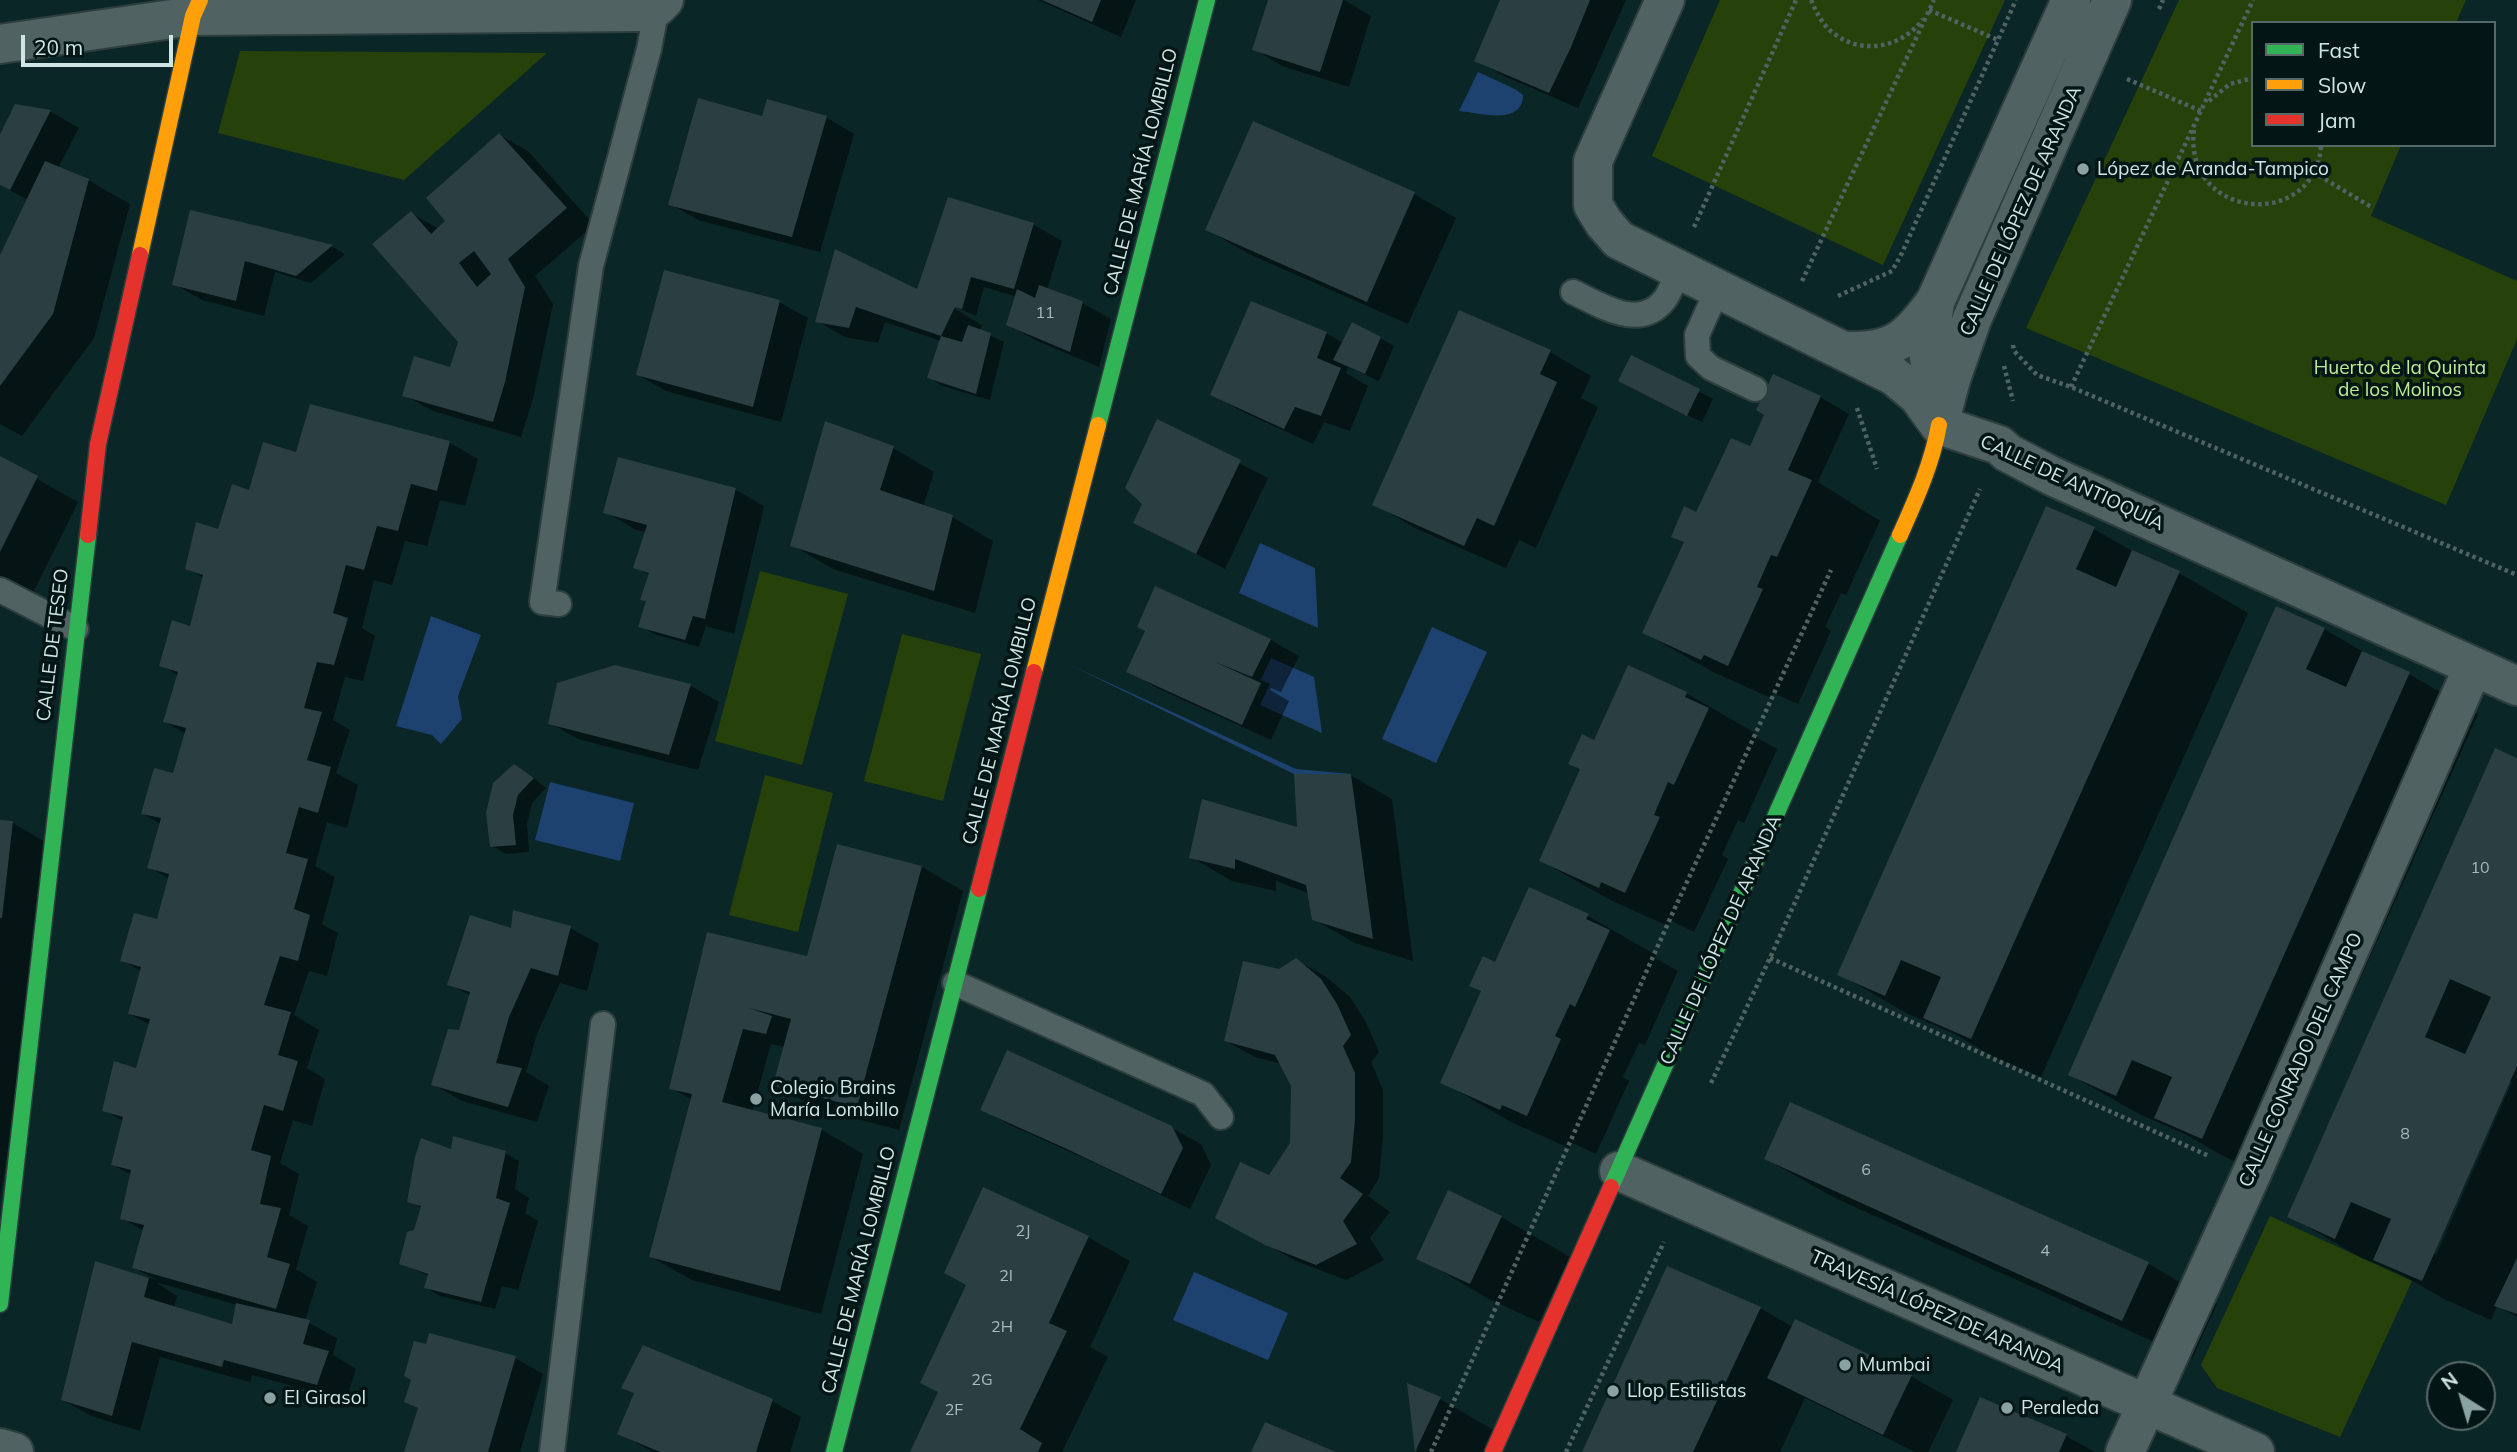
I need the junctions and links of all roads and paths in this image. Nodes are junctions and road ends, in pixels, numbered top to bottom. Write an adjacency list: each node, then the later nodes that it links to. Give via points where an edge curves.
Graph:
1 (1207, 0): 42 (street, CALLE DE MARÍA LOMBILLO)
2 (1665, 0): 21 (street, via 1593,161 1593,205 1619,240)
3 (1796, 0): 21 (path)
4 (1811, 0): 12 (path, via 1835,35 1855,44 1877,46 1898,41 1916,29)
5 (1933, 0): 12 (path)
6 (2016, 0): 13 (path)
7 (2071, 0): 26 (street, CALLE DE LÓPEZ DE ARANDA)
8 (2112, 0): 32 (street, CALLE DE LÓPEZ DE ARANDA, via 1972,319)
9 (2253, 0): 17 (path)
10 (661, 4): 11 (street, via 640,12); 37 (lane, via 591,265 542,602)
11 (196, 8): 14 (street); 38 (street, CALLE DE TESEO, via 98,444)
12 (1929, 10): 13 (path); 23 (path)
13 (1998, 40): 25 (path, via 1892,271)
14 (0, 44)
15 (2127, 79): 17 (path)
16 (2251, 79): 17 (path, via 2213,95)
17 (2202, 111): 19 (path, via 2194,132 2194,155 2202,175 2217,192 2236,203 2259,206 2280,201 2300,190); 29 (path)
18 (2320, 147): 19 (path)
19 (2313, 172): 20 (path)
20 (2373, 208)
21 (1685, 251): 22 (street); 24 (lane, via 1666,298 1656,309 1619,314)
22 (1718, 288): 28 (street); 30 (lane, via 1697,335 1698,356 1711,368)
23 (1798, 288)
24 (1573, 292)
25 (1826, 301)
26 (1935, 302): 28 (street, via 1916,327 1885,349); 32 (street, CALLE DE LÓPEZ DE ARANDA, via 1928,351)
27 (2012, 341): 29 (path, via 2014,351 2037,375)
28 (1847, 351): 32 (street, via 1894,376 1918,396)
29 (2071, 387): 35 (path)
30 (1755, 388)
31 (1852, 396): 33 (path, via 1877,468)
32 (1939, 425): 39 (street, CALLE DE ANTIOQUÍA, via 1999,445 2052,476); 41 (street, CALLE DE LÓPEZ DE ARANDA, via 1923,484)
33 (1872, 481)
34 (1831, 569): 54 (path)
35 (2517, 575)
36 (0, 590): 38 (lane)
37 (559, 604)
38 (76, 629): 48 (street, CALLE DE TESEO)
39 (2473, 667): 40 (street, CALLE DE ANTIOQUÍA); 46 (street, CALLE CONRADO DEL CAMPO)
40 (2517, 686)
41 (1723, 935): 45 (street, CALLE DE LÓPEZ DE ARANDA); 46 (path)
42 (955, 982): 44 (lane, via 1203,1094); 53 (street, CALLE DE MARÍA LOMBILLO)
43 (603, 1024): 52 (lane)
44 (1221, 1118)
45 (1619, 1171): 49 (street, TRAVESÍA LÓPEZ DE ARANDA); 55 (street, CALLE DE LÓPEZ DE ARANDA)
46 (2251, 1175): 49 (street, CALLE CONRADO DEL CAMPO)
47 (1665, 1240): 56 (path)
48 (0, 1304)
49 (2147, 1404): 57 (street, CALLE CONRADO DEL CAMPO); 58 (street, TRAVESÍA LÓPEZ DE ARANDA)
50 (0, 1448): 51 (street)
51 (14, 1452)
52 (552, 1452)
53 (834, 1452)
54 (1431, 1452)
55 (1493, 1452)
56 (1566, 1452)
57 (2125, 1452)
58 (2255, 1452)

